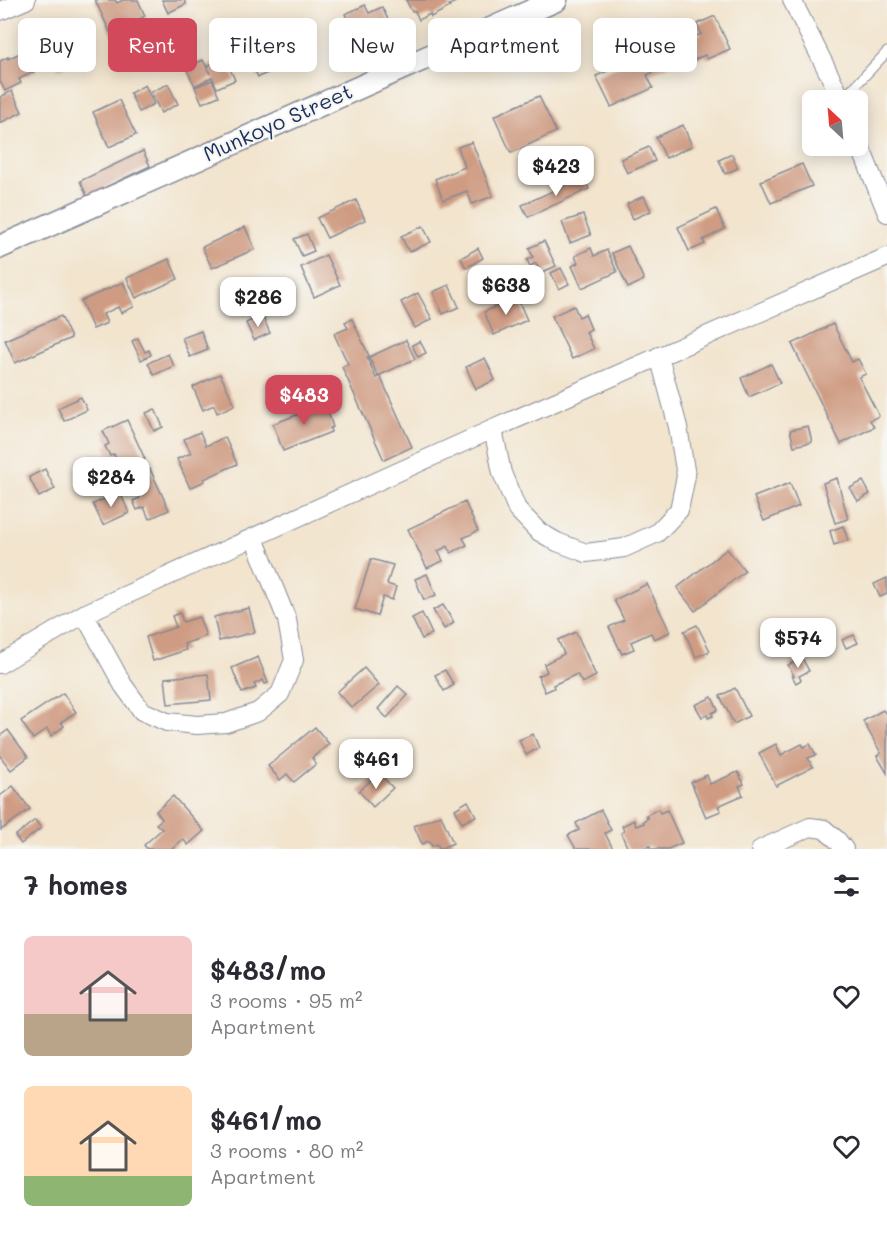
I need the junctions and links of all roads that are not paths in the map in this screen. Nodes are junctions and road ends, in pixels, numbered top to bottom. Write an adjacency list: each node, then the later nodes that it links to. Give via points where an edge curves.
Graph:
1 (556, 0): 8 (street, Munkoyo Street)
2 (792, 0): 4 (street)
3 (887, 52): 5 (lane)
4 (837, 90)
5 (851, 90)
6 (864, 156): 7 (street)
7 (887, 213)
8 (0, 247)
9 (887, 258): 10 (street)
10 (658, 356): 11 (street); 11 (street, via 678,427 686,476 678,510 657,533 624,548 586,553 538,531 517,509 502,473)
11 (493, 429): 12 (street)
12 (254, 538): 13 (street); 13 (street, via 287,620 294,660 280,694 258,712 226,723 197,725 167,722 142,711)
13 (84, 614): 14 (street)
14 (0, 664)
15 (761, 849): 16 (street, via 810,827 825,829)
16 (844, 849)

